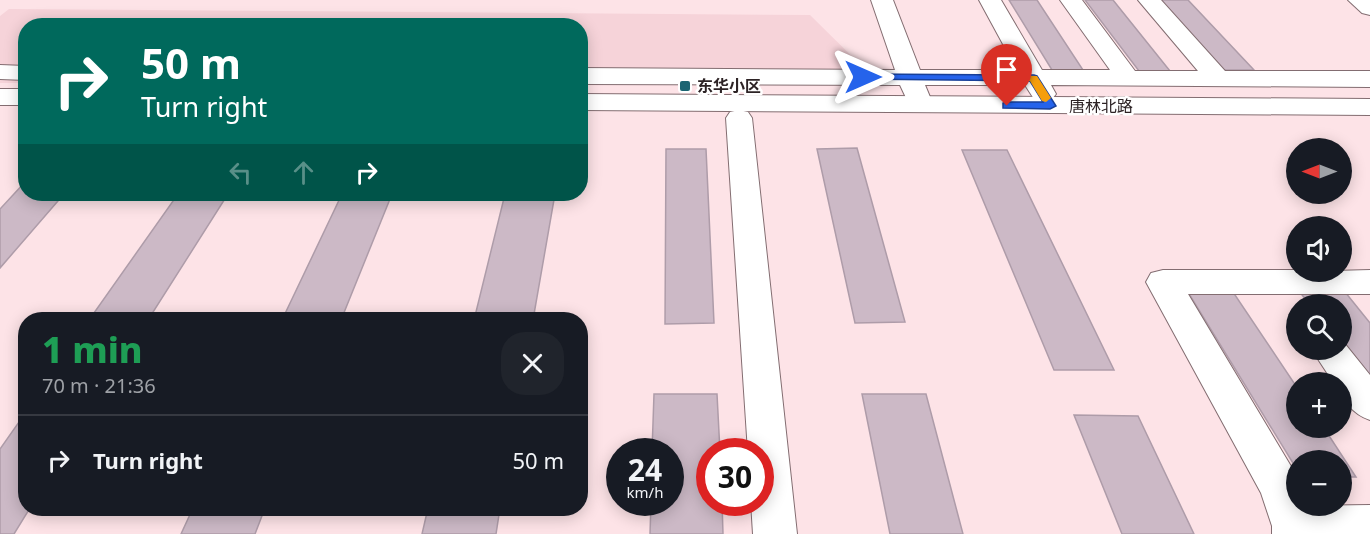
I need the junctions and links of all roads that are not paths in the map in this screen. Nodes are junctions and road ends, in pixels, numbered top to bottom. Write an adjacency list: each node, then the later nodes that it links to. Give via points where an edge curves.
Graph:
1 (882, 0): 10 (street)
2 (990, 0): 11 (street)
3 (1071, 0): 12 (street)
4 (1149, 0): 13 (street)
5 (1359, 0): 6 (street)
6 (1370, 8)
7 (0, 72): 8 (street)
8 (18, 73)
9 (588, 76): 10 (street)
10 (910, 77): 11 (street); 18 (street)
11 (1034, 78): 12 (street); 19 (street)
12 (1128, 78): 13 (street)
13 (1219, 79): 14 (street)
14 (1370, 80)
15 (0, 97): 16 (street)
16 (18, 98)
17 (588, 102): 18 (street, 唐林北路)
18 (920, 105): 19 (street, 唐林北路)
19 (1050, 106): 20 (street, 唐林北路)
20 (1370, 106)
21 (0, 115): 22 (street)
22 (18, 115)
23 (588, 117): 24 (street, 唐林北路)
24 (740, 118): 25 (street, 唐林北路); 32 (street)
25 (1370, 120)
26 (1370, 282): 27 (street)
27 (1290, 293): 31 (street, via 1163,282 1280,487)
28 (1337, 360): 29 (street)
29 (1370, 404)
30 (1370, 526): 31 (street)
31 (1294, 530)
32 (775, 534)

